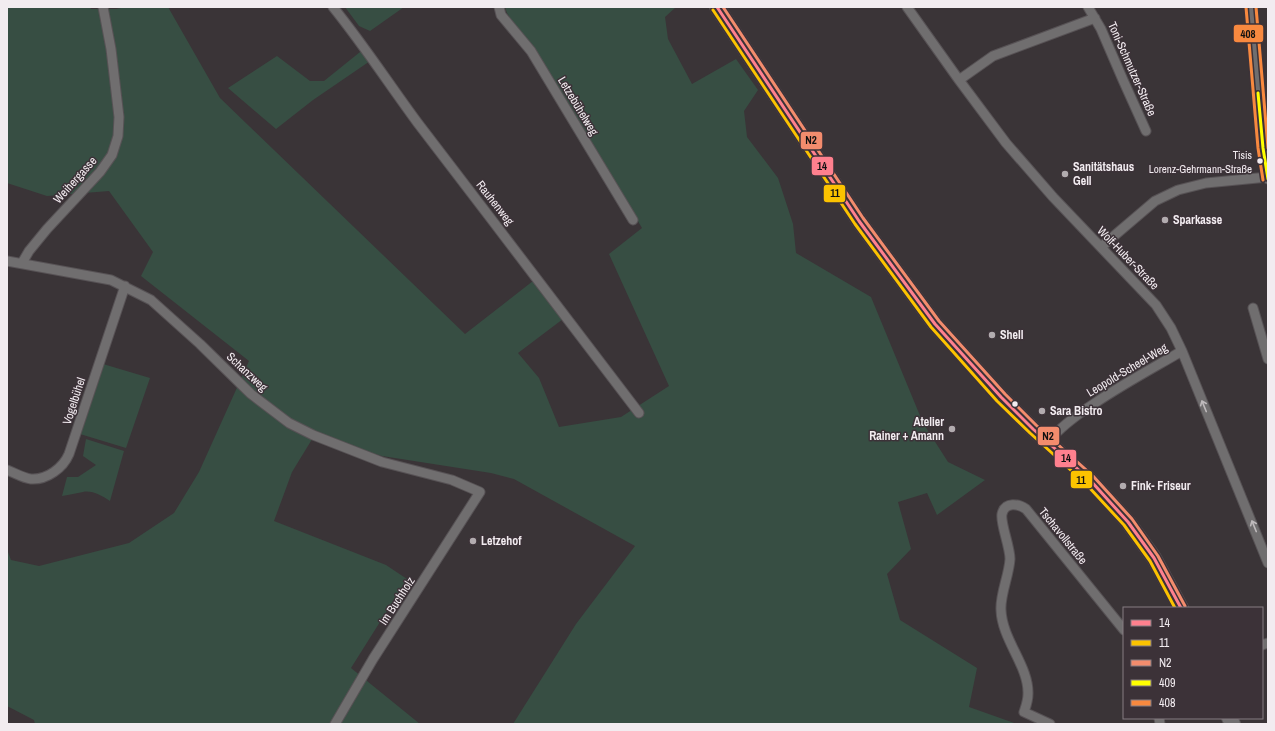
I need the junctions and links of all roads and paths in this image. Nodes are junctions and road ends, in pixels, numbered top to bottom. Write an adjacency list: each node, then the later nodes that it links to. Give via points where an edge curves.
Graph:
1 (103, 7): 17 (street, Weihergasse, via 119,117 114,149 100,172 47,228)
2 (334, 7): 22 (street, Rauhenweg, via 394,91)
3 (499, 7): 14 (street, Letzebühelweg, via 502,15 531,51)
4 (717, 7): 23 (main road, via 859,221 935,324 1001,397)
5 (907, 7): 9 (street, Wolf-Huber-Straße)
6 (1088, 7): 8 (street, Toni-Schmutzer-Straße)
7 (1251, 7): 11 (street)
8 (1095, 18): 9 (street, Toni-Schmutzer-Straße, via 993,56); 12 (street, Toni-Schmutzer-Straße)
9 (959, 80): 15 (street, Wolf-Huber-Straße, via 1006,143)
10 (1268, 92): 11 (street)
11 (1258, 93): 13 (street)
12 (1146, 131)
13 (1268, 178): 15 (street, via 1206,182 1178,190 1155,201)
14 (633, 220)
15 (1101, 247): 20 (street, Wolf-Huber-Straße, via 1156,305)
16 (7, 261): 17 (street, Schanzweg)
17 (22, 263): 18 (street, Schanzweg, via 110,280)
18 (125, 286): 24 (street, Vogelbühel, via 65,462 54,472 39,478 31,479); 25 (street, Schanzweg, via 151,300 251,394 289,423 382,462 452,480)
19 (1253, 308): 21 (street)
20 (1182, 351): 23 (street, Leopold-Scheel-Weg, via 1120,386 1076,416); 26 (street, Wolf-Huber-Straße, one-way to 20)
21 (1268, 359)
22 (638, 413)
23 (1048, 442): 27 (main road, via 1090,480 1128,522 1154,558)
24 (7, 470)
25 (480, 492): 29 (street, Im Buchholz, via 373,659)
26 (1268, 563)
27 (1180, 607)
28 (1123, 629): 30 (street, Tschavollstraße, via 1026,509 1016,504 1010,504 1004,509 1002,519 1010,559 1001,610 1004,628 1026,676 1028,693 1024,712)
29 (335, 724)
30 (1050, 724)

